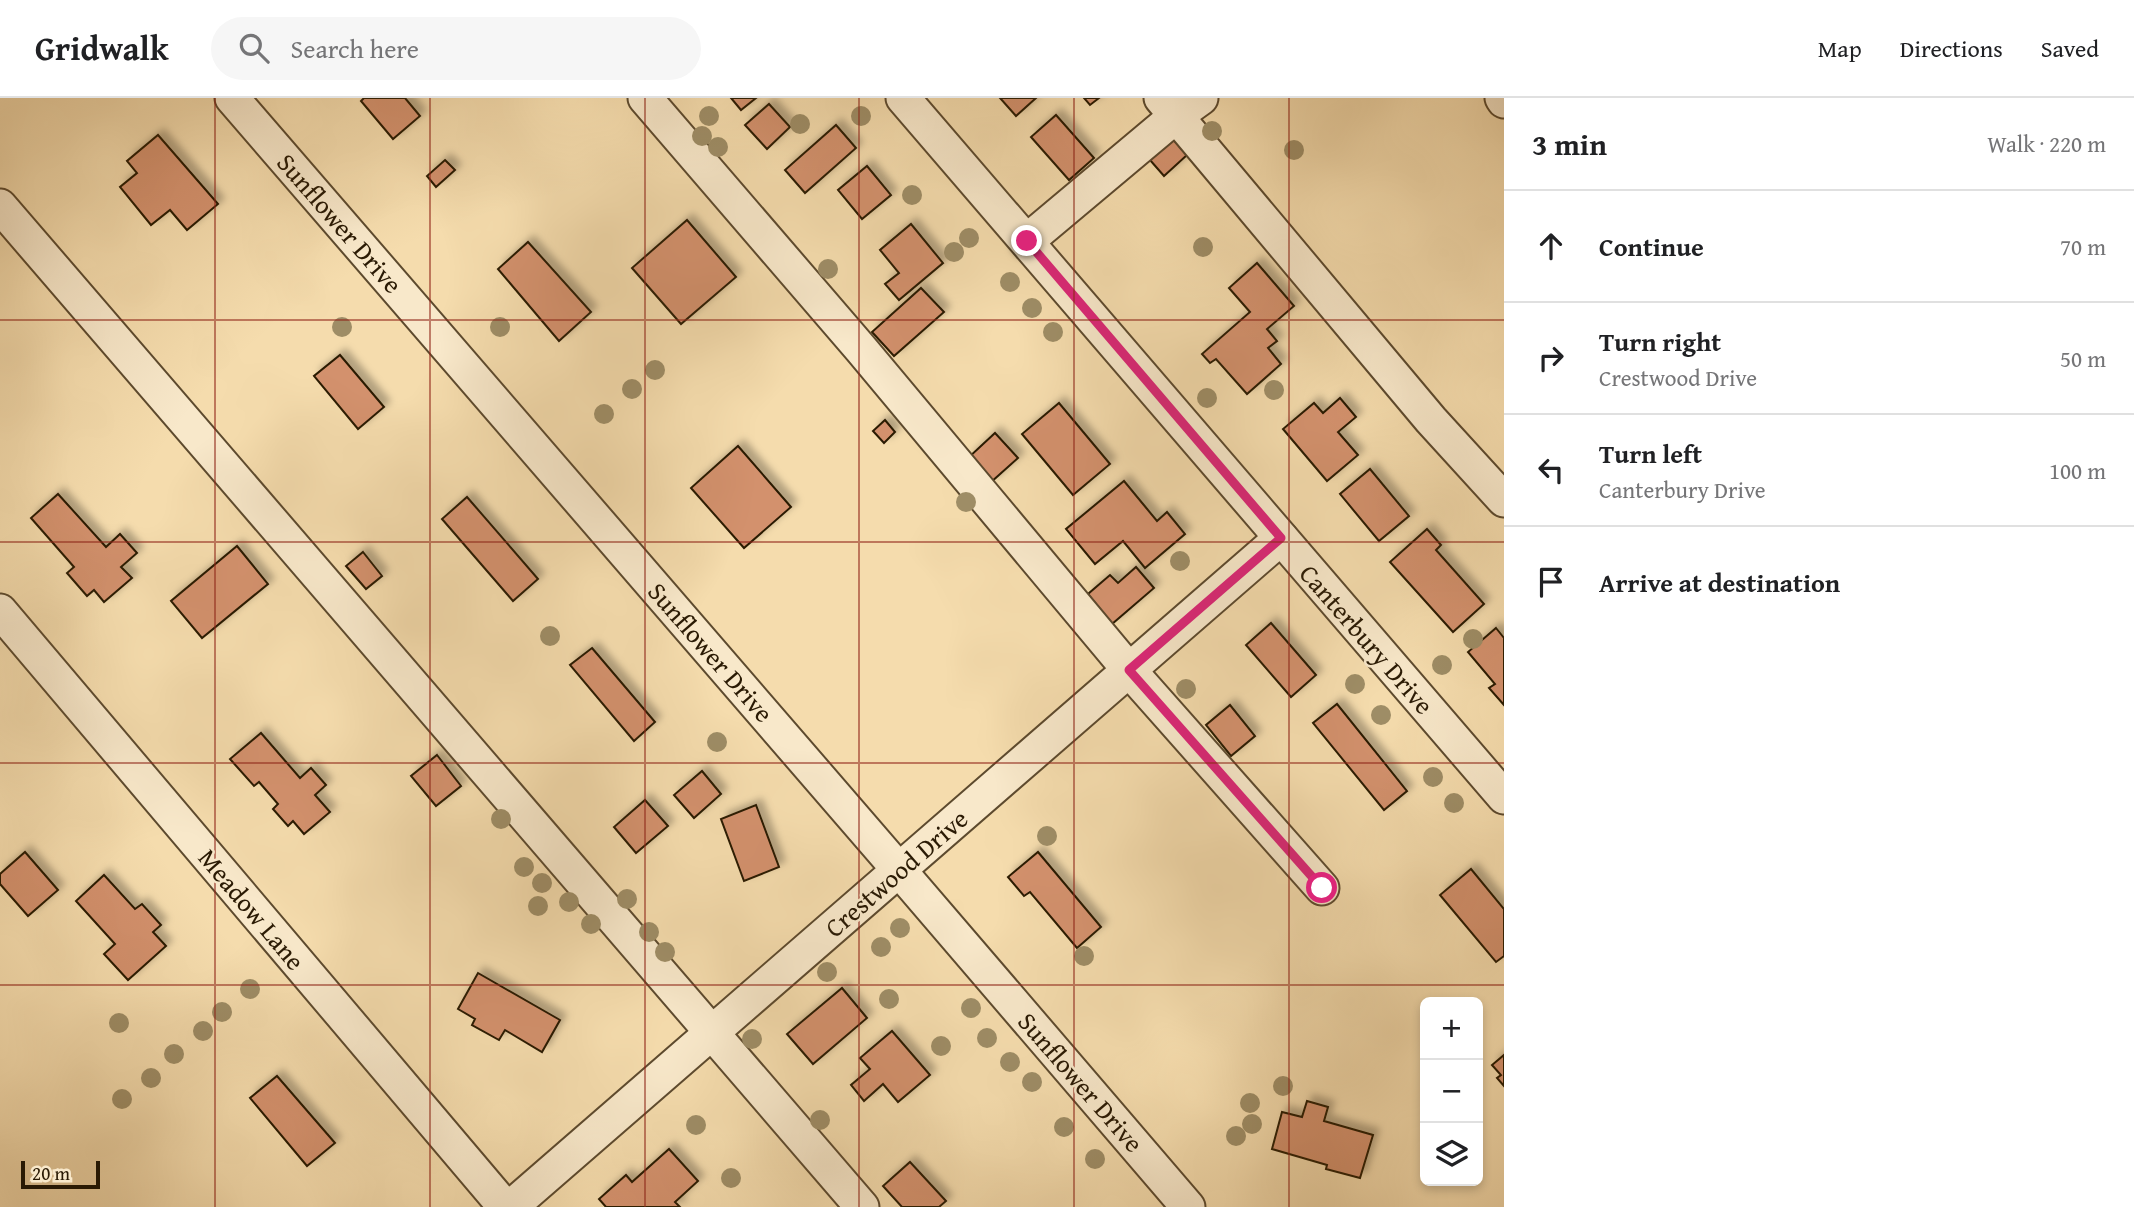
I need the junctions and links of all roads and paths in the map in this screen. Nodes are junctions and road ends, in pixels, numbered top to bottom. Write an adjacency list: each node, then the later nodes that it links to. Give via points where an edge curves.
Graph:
1 (232, 98): 12 (street, Sunflower Drive)
2 (645, 98): 10 (street)
3 (902, 98): 6 (street, Canterbury Drive)
4 (1179, 104): 6 (street); 7 (street, via 1431,420)
5 (0, 206): 14 (street)
6 (1027, 241): 8 (street, Canterbury Drive)
7 (1504, 500)
8 (1281, 538): 10 (street, Crestwood Drive); 11 (street, Canterbury Drive)
9 (0, 611): 15 (street, Meadow Lane)
10 (1129, 670): 12 (street, Crestwood Drive); 13 (street)
11 (1504, 797)
12 (900, 870): 14 (street, Crestwood Drive); 18 (street, Sunflower Drive)
13 (1322, 888)
14 (712, 1032): 16 (street, Crestwood Drive); 17 (street)
15 (505, 1207)
16 (511, 1207)
17 (862, 1207)
18 (1188, 1207)

